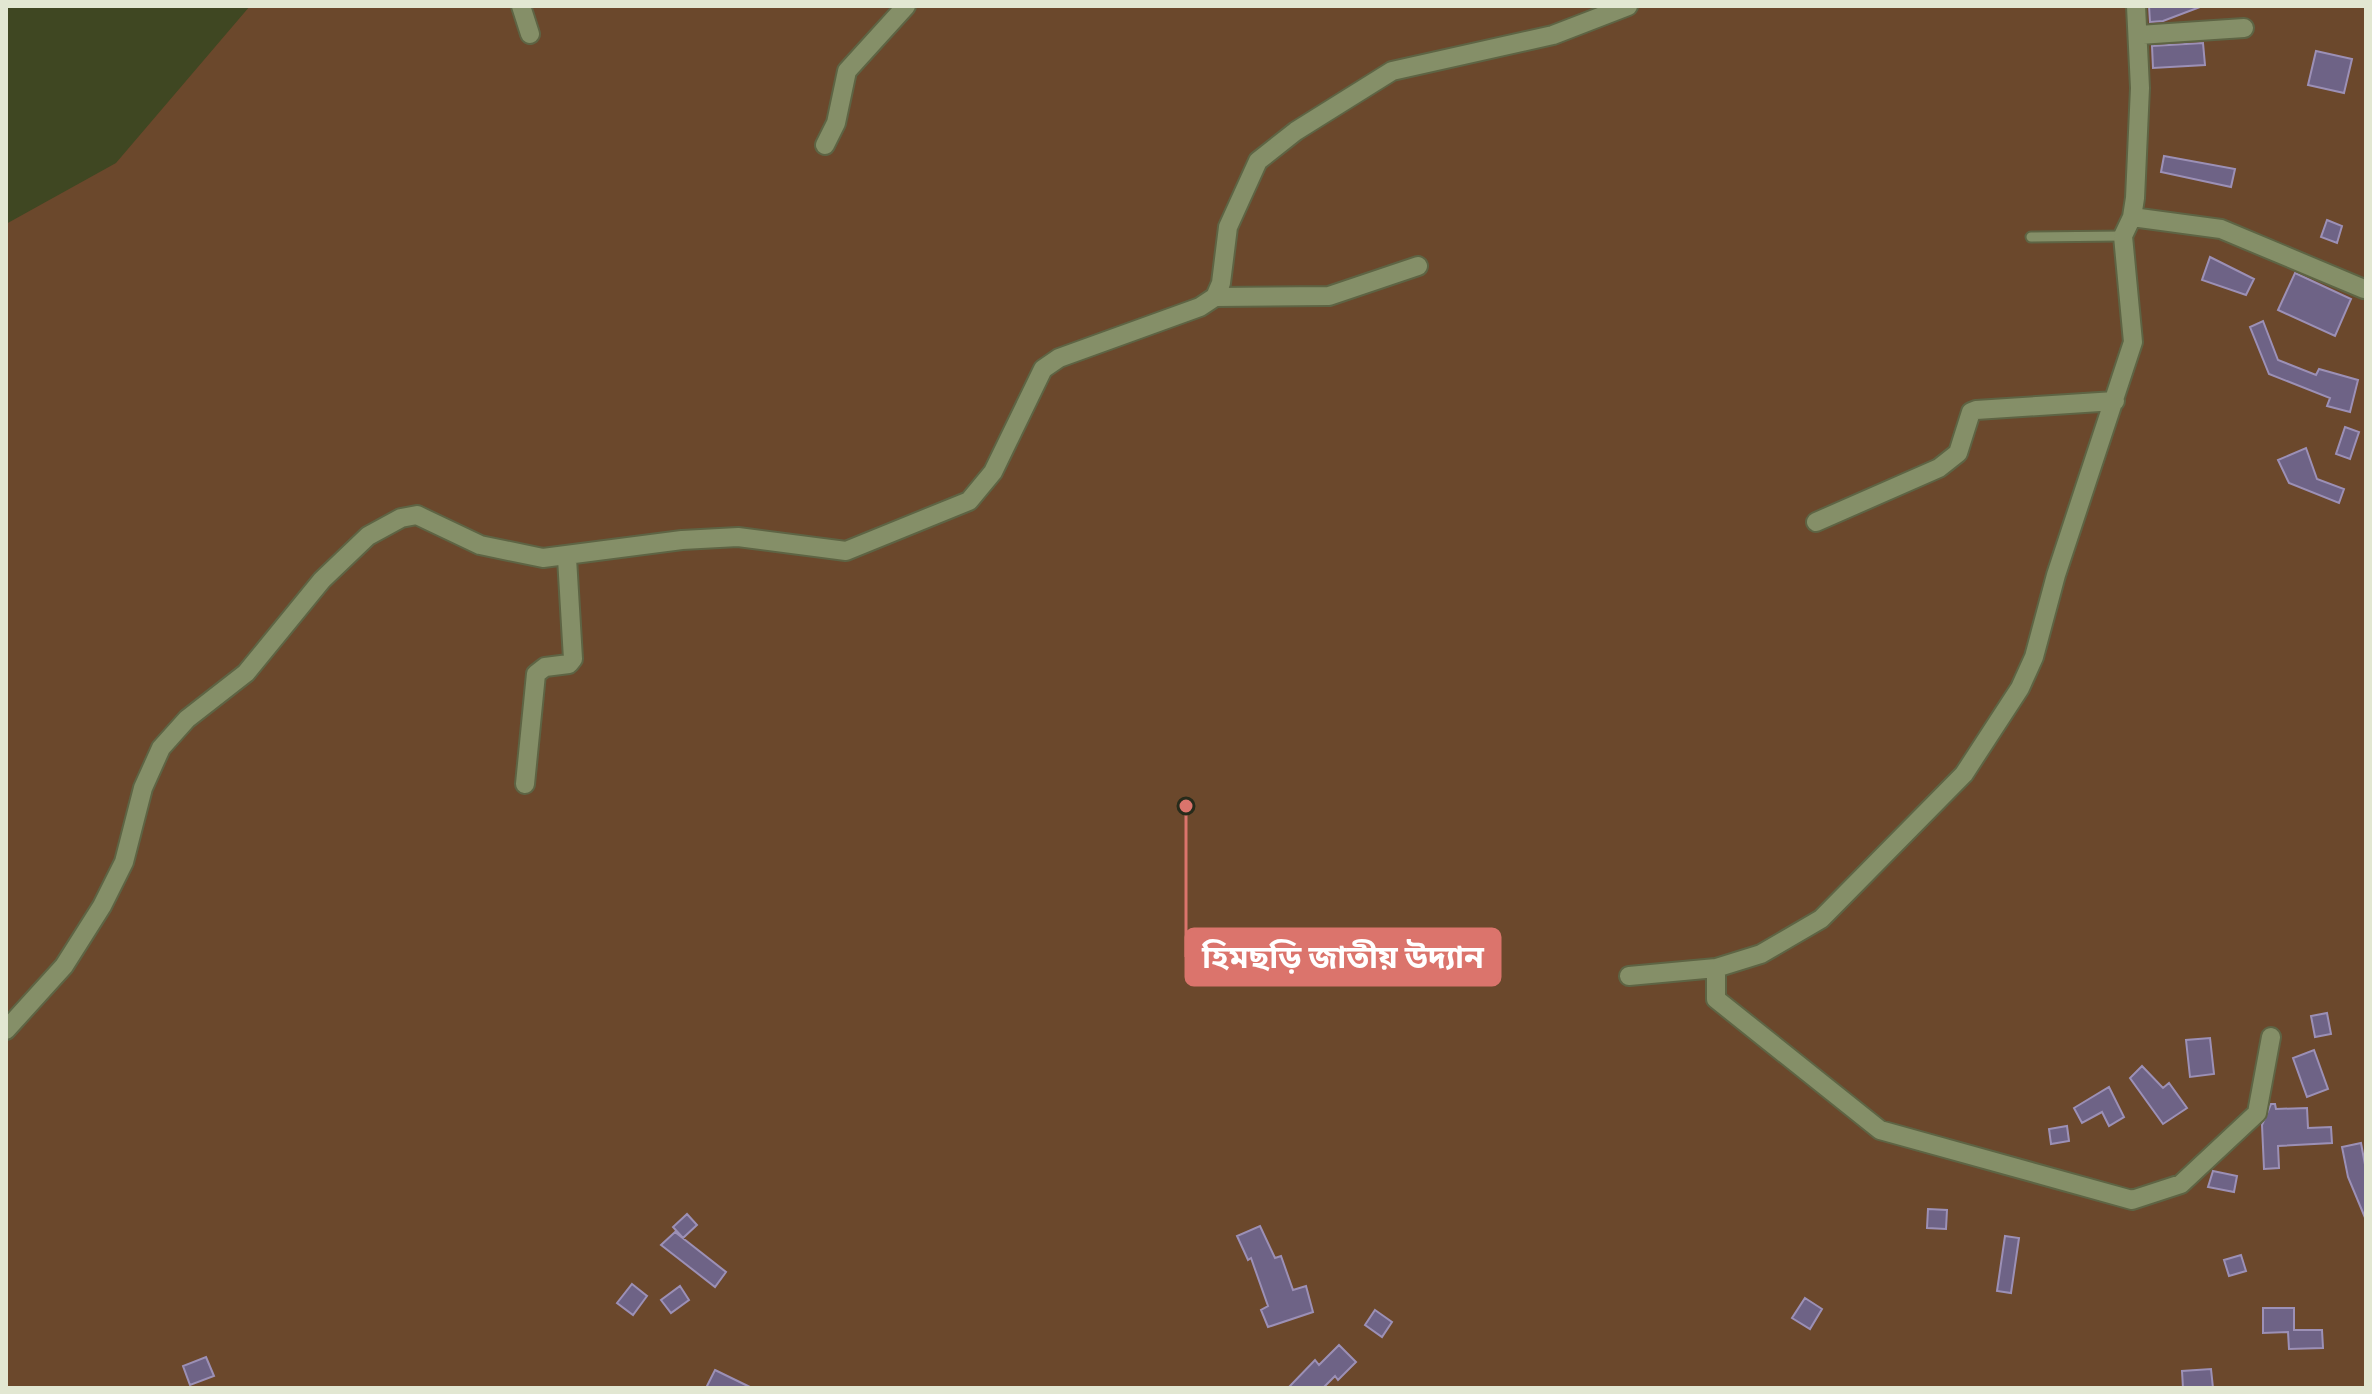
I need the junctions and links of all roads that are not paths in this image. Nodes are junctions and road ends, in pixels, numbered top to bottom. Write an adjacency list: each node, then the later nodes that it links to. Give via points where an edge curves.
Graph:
1 (521, 6): 6 (street)
2 (906, 6): 8 (street, via 847,71 836,123)
3 (1628, 6): 14 (street, via 1553,35 1392,71 1296,131 1258,161 1228,227)
4 (2136, 6): 7 (street)
5 (2244, 28): 7 (street)
6 (530, 34)
7 (2139, 35): 9 (street)
8 (825, 145)
9 (2132, 217): 10 (street); 13 (street, via 2221,229)
10 (2123, 236): 11 (lane); 15 (street, via 2133,342)
11 (2031, 237)
12 (1418, 266): 14 (street, via 1329,296)
13 (2364, 289)
14 (1215, 297): 17 (street, via 1043,369 993,472 969,501 868,543 846,551 724,538 682,540)
15 (2115, 401): 16 (street, via 1971,412 1958,453 1939,468); 19 (street, via 2034,657 1964,774 1821,919 1761,954)
16 (1816, 522)
17 (567, 558): 18 (street, via 573,659 536,674); 21 (street, via 480,545 417,515 368,536 322,580 246,673 187,719 161,748 143,788 124,862 102,906 64,966)
18 (525, 784)
19 (1716, 968): 20 (street); 22 (street, via 1716,999 1880,1130 2132,1200 2181,1184 2257,1113)
20 (1629, 976)
21 (6, 1030)
22 (2271, 1037)

